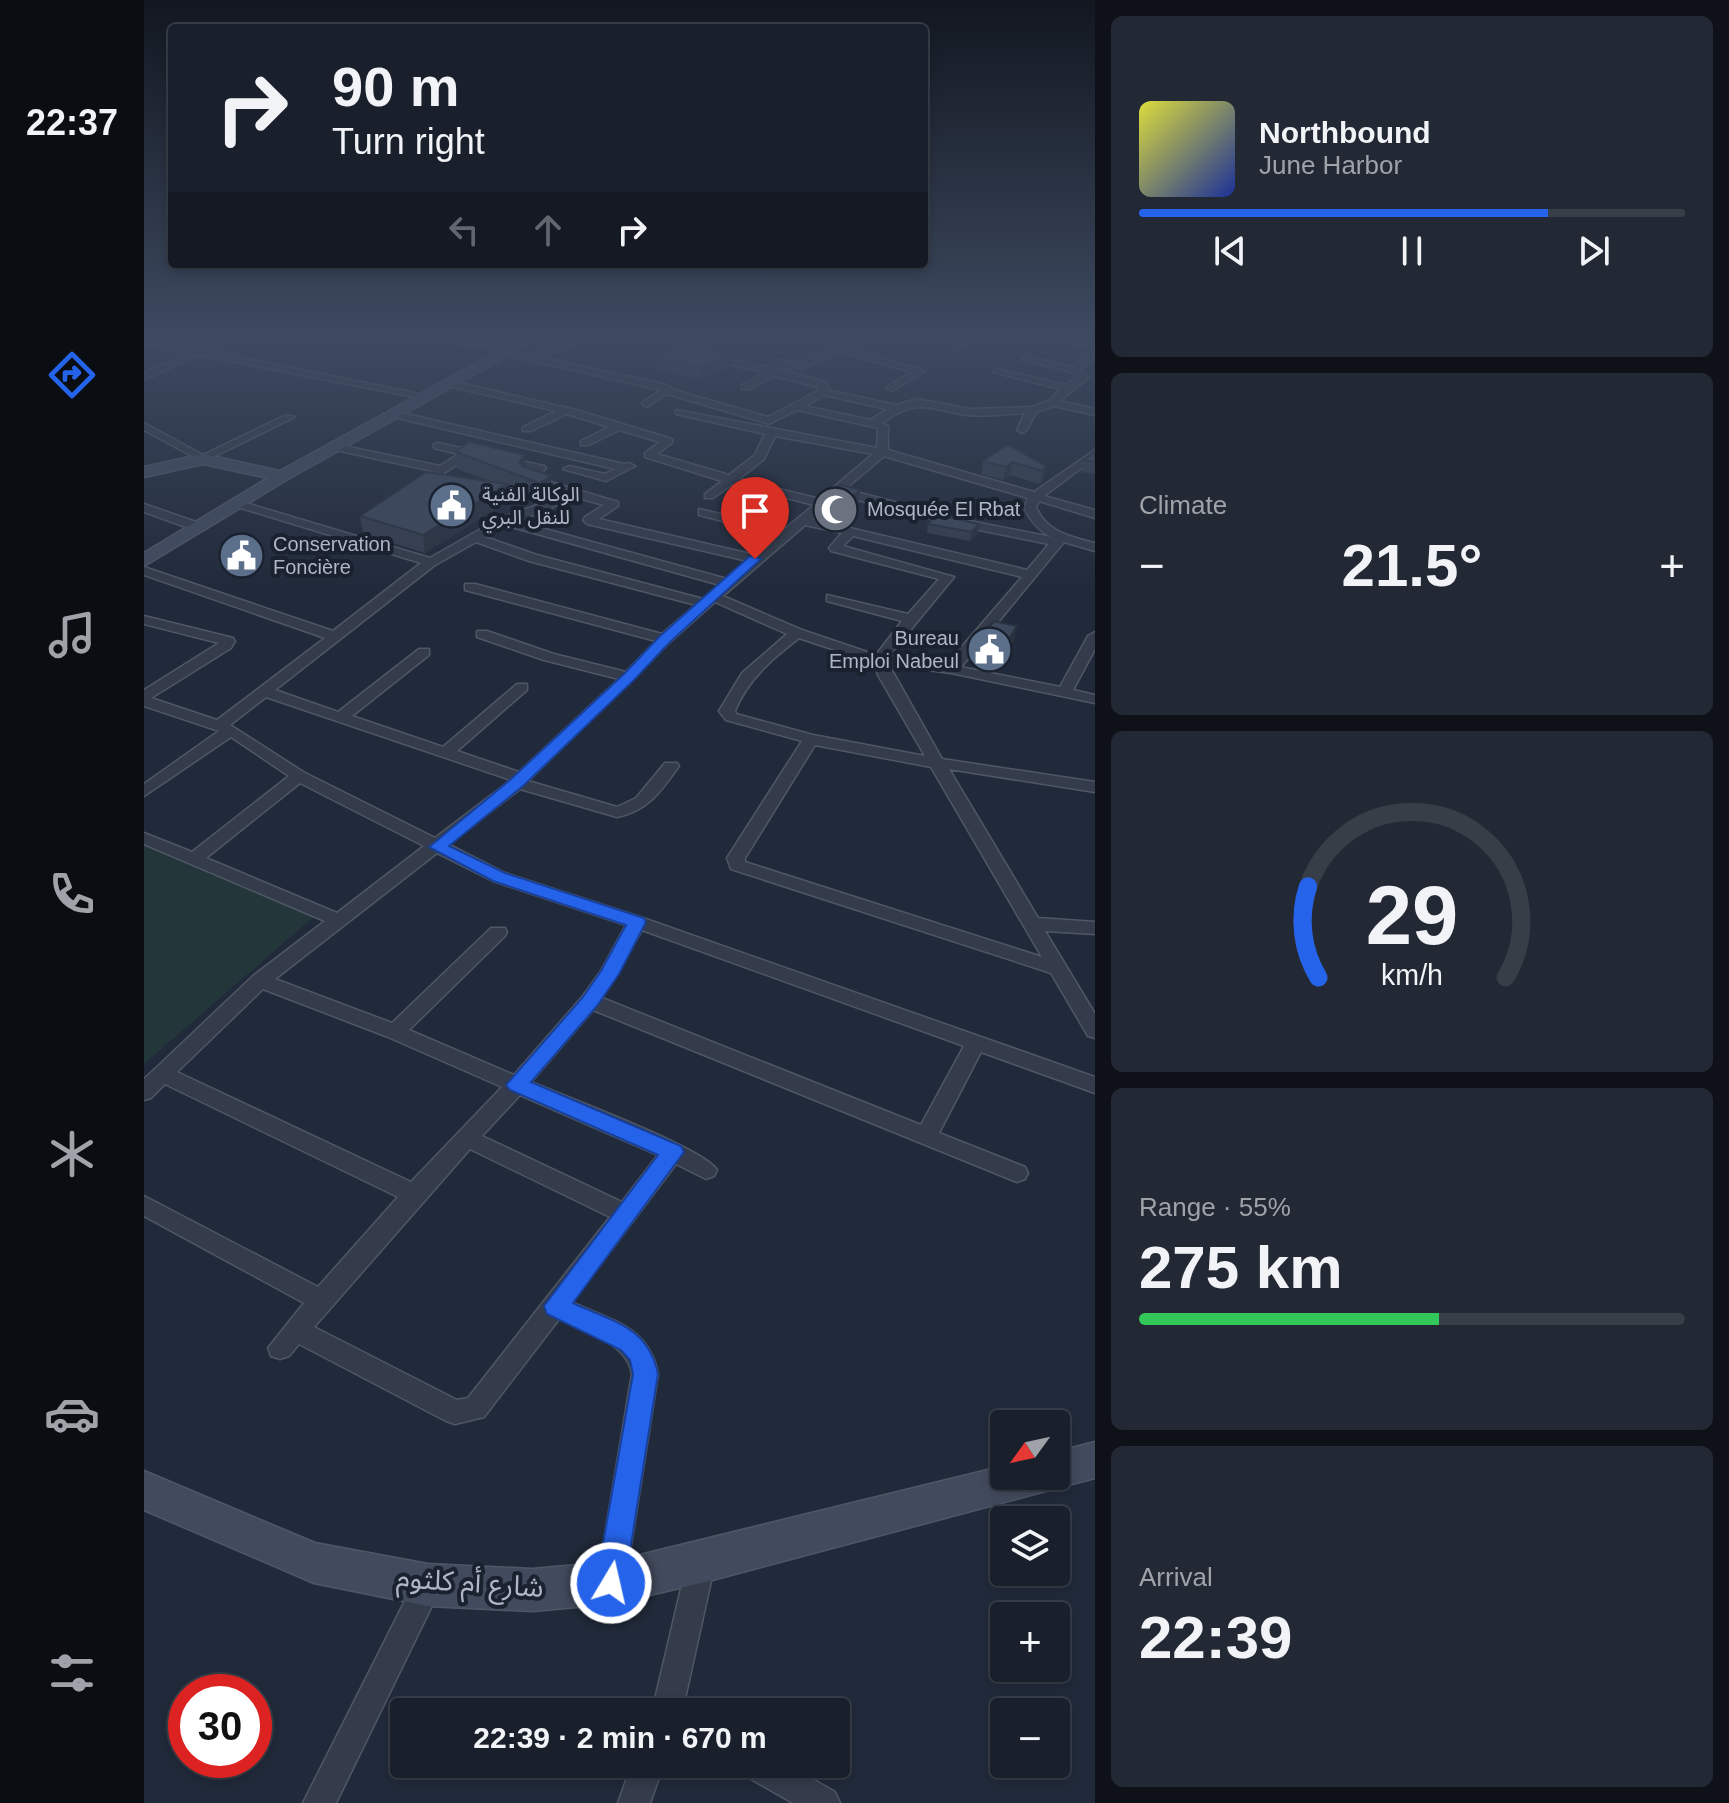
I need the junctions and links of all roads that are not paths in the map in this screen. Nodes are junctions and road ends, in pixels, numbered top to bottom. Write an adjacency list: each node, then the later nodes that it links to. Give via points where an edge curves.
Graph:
1 (281, 421): 25 (street)
2 (380, 421): 20 (street)
3 (424, 421): 26 (street)
4 (544, 421): 16 (street)
5 (601, 421): 14 (street)
6 (732, 421): 15 (street)
7 (750, 421): 15 (street)
8 (774, 421): 15 (street)
9 (860, 421): 12 (street)
10 (877, 421): 12 (street)
11 (1026, 421): 17 (street)
12 (873, 424): 21 (street, via 885,428)
13 (144, 426): 25 (street)
14 (618, 426): 18 (street); 24 (street, via 668,441)
15 (766, 427): 21 (street); 31 (street, via 760,457)
16 (527, 429)
17 (1022, 430)
18 (585, 443)
19 (438, 446): 22 (street)
20 (335, 447): 28 (street); 30 (street)
21 (882, 452): 32 (street); 36 (street)
22 (467, 453): 28 (street); 33 (street, via 540,468 529,478)
23 (1095, 453): 36 (street)
24 (649, 455): 26 (street); 31 (street)
25 (203, 459): 29 (street); 30 (street)
26 (625, 468): 27 (street, via 606,478)
27 (569, 469)
28 (442, 470): 34 (street)
29 (144, 472)
30 (282, 476): 37 (street)
31 (732, 481): 35 (street); 38 (street)
32 (836, 491): 38 (street); 50 (street)
33 (569, 492): 43 (street); 52 (street, via 614,504 591,521)
34 (407, 495)
35 (709, 496)
36 (1035, 497): 41 (street); 50 (street, via 1032,515)
37 (235, 503): 44 (street); 48 (street)
38 (821, 503): 42 (street)
39 (144, 508): 44 (street)
40 (703, 512): 47 (street)
41 (1095, 514)
42 (801, 520): 46 (street); 47 (street)
43 (504, 521): 49 (street); 56 (street)
44 (198, 527): 53 (street)
45 (359, 528): 48 (street)
46 (850, 532): 55 (street); 60 (street, via 835,548 947,576)
47 (785, 533): 52 (street)
48 (347, 536): 54 (street)
49 (473, 537): 54 (street); 59 (street, via 533,558)
50 (1059, 540): 51 (street); 55 (street)
51 (1095, 547)
52 (755, 559): 56 (street)
53 (145, 562): 65 (street)
54 (431, 562): 65 (street)
55 (1030, 575): 69 (street)
56 (728, 583): 59 (street)
57 (470, 587): 66 (street)
58 (832, 598): 60 (street)
59 (710, 601): 62 (street); 66 (street)
60 (911, 619): 68 (street)
61 (144, 620): 75 (street, via 228,641)
62 (797, 633): 68 (street); 79 (street, via 747,673 727,711 735,719)
63 (482, 634): 70 (street)
64 (1095, 636): 73 (street)
65 (336, 637): 72 (street)
66 (665, 639): 70 (street)
67 (424, 652): 77 (street)
68 (880, 660): 69 (street); 81 (street)
69 (951, 669): 73 (street)
70 (629, 677): 84 (street)
71 (522, 687): 80 (street)
72 (265, 692): 77 (street); 78 (street)
73 (1064, 693): 74 (street)
74 (1095, 699)
75 (149, 701): 76 (street); 78 (street)
76 (144, 716)
77 (341, 717): 80 (street)
78 (225, 729): 83 (street); 86 (street)
79 (811, 739): 81 (street); 95 (street, via 736,858 737,865)
80 (445, 753): 84 (street)
81 (935, 761): 85 (street); 92 (street)
82 (671, 766): 84 (street, via 638,807 628,811)
83 (299, 776): 88 (street); 89 (street)
84 (519, 780): 88 (street)
85 (1095, 787)
86 (144, 791)
87 (144, 838): 89 (street)
88 (437, 847): 90 (street); 91 (street, via 499,877)
89 (195, 858): 90 (street)
90 (338, 920): 96 (street)
91 (637, 922): 97 (street); 100 (street)
92 (1032, 924): 93 (street); 95 (street)
93 (1095, 928)
94 (498, 932): 99 (street)
95 (1059, 969): 98 (street)
96 (260, 981): 99 (street); 101 (street)
97 (590, 1001): 102 (street); 105 (street)
98 (1095, 1031)
99 (395, 1032): 102 (street)
100 (976, 1043): 103 (street); 105 (street)
101 (162, 1074): 104 (street); 110 (street)
102 (517, 1085): 106 (street); 107 (street)
103 (1095, 1085)
104 (144, 1092)
105 (926, 1137): 109 (street)
106 (466, 1138): 110 (street); 112 (street)
107 (673, 1152): 108 (street); 112 (street)
108 (706, 1170)
109 (1017, 1173)
110 (414, 1194): 113 (street)
111 (144, 1205): 113 (street)
112 (626, 1214): 114 (street)
113 (322, 1301): 114 (street, via 288,1339 455,1412 475,1409)
114 (556, 1306): 120 (street, via 630,1342 642,1356 645,1374)
115 (1095, 1460): 116 (street)
116 (1070, 1467)
117 (990, 1488): 119 (street, شارع أم كلثوم)
118 (144, 1490): 121 (street, شارع أم كلثوم, via 314,1563)
119 (701, 1563): 120 (street, شارع أم كلثوم); 122 (street)
120 (611, 1583): 121 (street, شارع أم كلثوم, via 532,1590)
121 (428, 1585): 125 (street)
122 (670, 1698)
123 (643, 1778): 126 (street)
124 (780, 1778): 127 (street)
125 (319, 1803)
126 (634, 1803)
127 (824, 1803)

